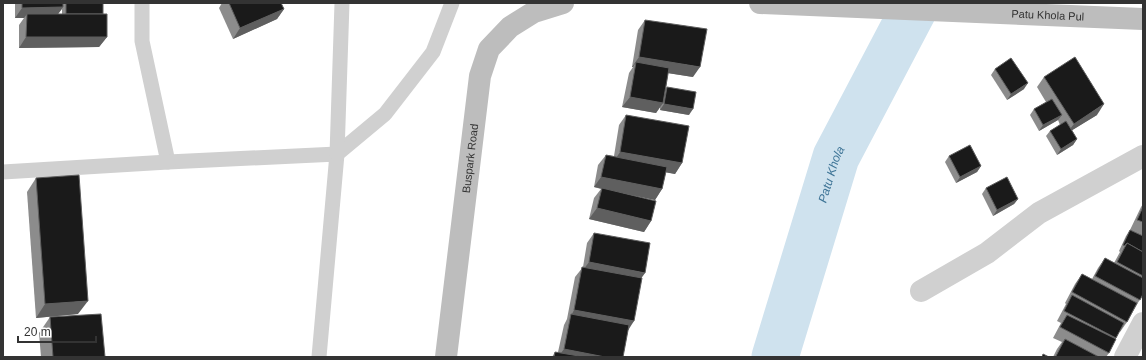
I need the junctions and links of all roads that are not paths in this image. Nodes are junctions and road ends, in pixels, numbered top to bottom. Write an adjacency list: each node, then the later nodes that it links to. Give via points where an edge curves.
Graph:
1 (142, 3): 9 (lane, via 142,41)
2 (342, 3): 7 (lane)
3 (452, 3): 7 (lane, via 433,52 385,114)
4 (563, 3): 14 (main road, Buspark Road, via 534,12 510,27 489,49 480,76)
5 (760, 3): 6 (main road, Patu Khola Pul)
6 (1143, 19)
7 (337, 154): 9 (lane); 13 (lane)
8 (1143, 156): 11 (street, via 1039,213 987,252)
9 (168, 162): 10 (lane)
10 (3, 172)
11 (921, 291)
12 (1143, 323): 15 (street)
13 (319, 357)
14 (446, 357)
15 (1125, 357)

